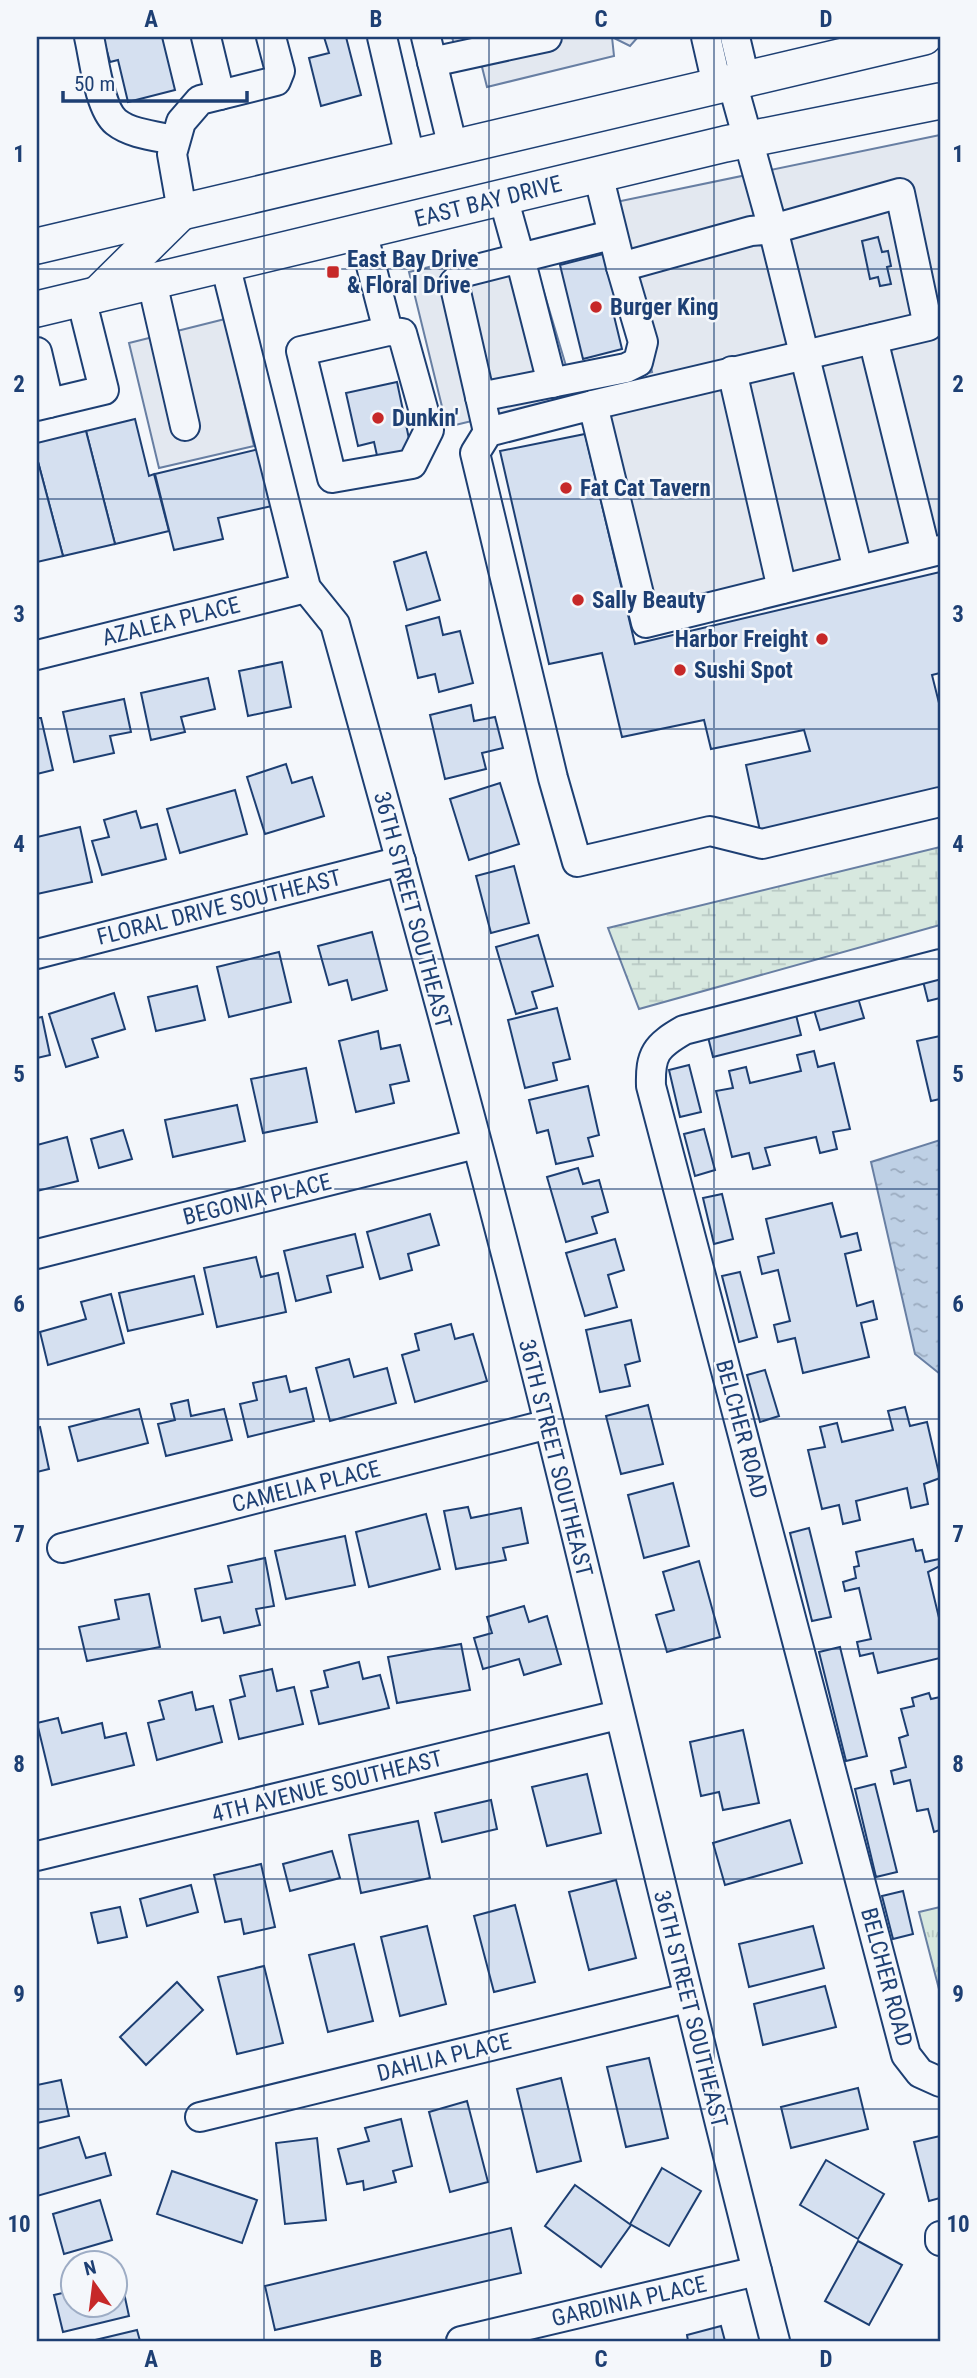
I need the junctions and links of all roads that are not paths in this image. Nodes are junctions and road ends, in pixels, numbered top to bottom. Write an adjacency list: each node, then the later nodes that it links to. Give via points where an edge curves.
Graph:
1 (89, 37): 14 (street, via 100,92 114,121)
2 (206, 37): 11 (street)
3 (271, 37): 11 (street, via 280,71 276,81)
4 (547, 37): 9 (street)
5 (706, 37): 10 (street)
6 (735, 37): 10 (street)
7 (922, 37): 10 (main road)
8 (384, 46): 9 (street); 16 (street)
9 (428, 48): 15 (street)
10 (731, 82): 13 (street); 15 (main road)
11 (220, 95): 14 (street, via 200,100 181,122)
12 (940, 101): 13 (main road, EAST BAY DRIVE)
13 (748, 139): 17 (main road, EAST BAY DRIVE); 20 (street)
14 (174, 140): 19 (street, via 172,154)
15 (453, 148): 16 (main road)
16 (410, 157): 19 (main road)
17 (598, 174): 18 (main road, EAST BAY DRIVE); 22 (street)
18 (503, 197): 21 (main road, EAST BAY DRIVE); 24 (street)
19 (182, 211): 23 (main road); 28 (main road)
20 (773, 229): 26 (street); 30 (street, via 900,193); 34 (street)
21 (362, 231): 25 (main road, EAST BAY DRIVE); 31 (street)
22 (611, 235): 24 (street); 26 (street)
23 (37, 246)
24 (520, 258): 36 (street); 37 (street, via 465,272 454,283)
25 (225, 264): 27 (main road, EAST BAY DRIVE); 44 (street)
26 (621, 267): 36 (street, via 643,342 639,362)
27 (152, 282): 28 (main road, EAST BAY DRIVE); 40 (street)
28 (90, 296): 29 (main road, EAST BAY DRIVE); 38 (street, via 104,390)
29 (37, 309)
30 (934, 325): 32 (street)
31 (388, 331): 31 (street, via 301,351 332,478 412,464 429,430 402,333)
32 (873, 339): 34 (street); 42 (street)
33 (37, 352): 38 (street)
34 (804, 353): 35 (street); 43 (street)
35 (733, 371): 39 (street); 45 (street)
36 (552, 383): 37 (street)
37 (480, 397): 41 (street)
38 (43, 405)
39 (593, 405): 41 (street); 45 (street, via 646,623)
40 (185, 426)
41 (488, 432): 47 (street, via 475,453 577,862 710,831 762,844)
42 (933, 552): 43 (street)
43 (858, 570): 45 (street)
44 (306, 587): 46 (street, AZALEA PLACE); 48 (street, 36TH STREET SOUTHEAST, via 335,624)
45 (782, 589)
46 (37, 655)
47 (940, 802)
48 (401, 861): 49 (street, FLORAL DRIVE SOUTHEAST); 51 (street, 36TH STREET SOUTHEAST)
49 (37, 954)
50 (940, 964): 58 (street, BELCHER ROAD, via 684,1030 662,1042 650,1063 651,1086 906,2055 920,2073)
51 (477, 1144): 52 (street, BEGONIA PLACE); 53 (street, 36TH STREET SOUTHEAST)
52 (37, 1254)
53 (549, 1424): 54 (street, CAMELIA PLACE); 55 (street, 36TH STREET SOUTHEAST)
54 (62, 1548)
55 (618, 1715): 56 (street, 4TH AVENUE SOUTHEAST); 57 (street, 36TH STREET SOUTHEAST)
56 (37, 1856)
57 (687, 1997): 59 (street, DAHLIA PLACE); 62 (street, 36TH STREET SOUTHEAST)
58 (940, 2082)
59 (200, 2117)
60 (940, 2236): 61 (street)
61 (940, 2241)
62 (757, 2271): 63 (street, GARDINIA PLACE); 64 (street, 36TH STREET SOUTHEAST)
63 (461, 2341)
64 (775, 2341)

